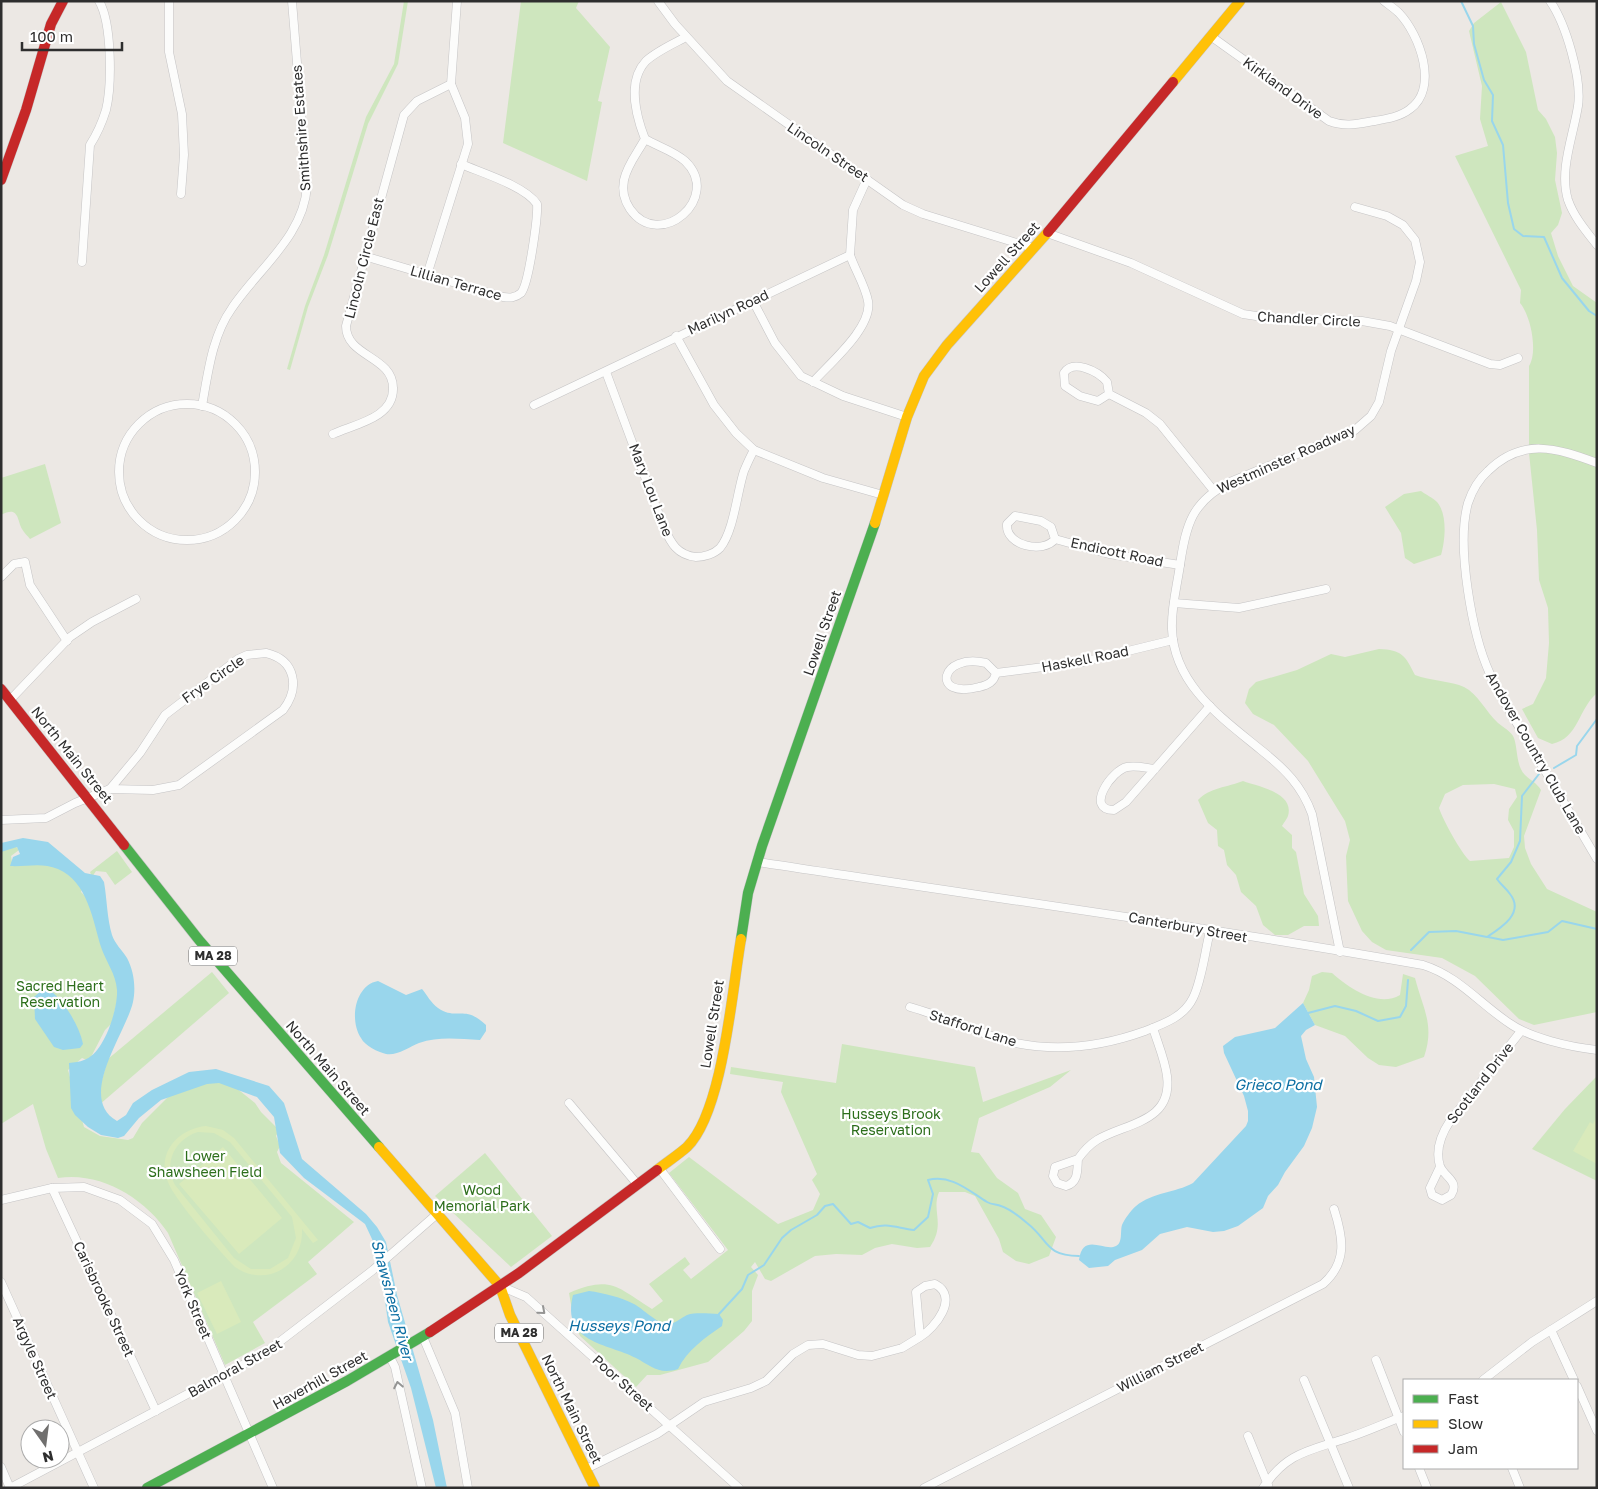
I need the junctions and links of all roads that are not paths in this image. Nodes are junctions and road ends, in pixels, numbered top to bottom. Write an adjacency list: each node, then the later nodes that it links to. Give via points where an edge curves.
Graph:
1 (63, 1): 16 (main road, via 51,24)
2 (99, 1): 24 (street, via 108,22 106,108 99,131 90,145)
3 (169, 1): 17 (street, via 169,52 182,114 184,155)
4 (292, 1): 34 (street, Smithshire Estates, via 307,186 305,202 300,216 278,250 231,309 211,356)
5 (457, 1): 12 (street)
6 (658, 1): 10 (street, Lincoln Street)
7 (1240, 1): 11 (main road, Lowell Street)
8 (1384, 1): 11 (street, Kirkland Drive, via 1400,14 1415,38 1425,82 1417,103 1390,118 1344,126 1329,121)
9 (1550, 1): 20 (street, via 1563,23 1579,94 1565,173 1568,200 1574,214)
10 (686, 36): 13 (street, via 652,57 640,70 635,86 636,112); 15 (street, Lincoln Street, via 727,81)
11 (1212, 37): 19 (main road, Lowell Street)
12 (451, 84): 14 (street, via 467,134 468,144); 23 (street, Lincoln Circle East, via 417,101 404,115)
13 (645, 139): 13 (street, via 678,156 693,172 694,201 685,214 673,222 658,224 644,221 632,212 625,199 624,178)
14 (461, 164): 25 (street); 25 (street, Lillian Terrace, via 521,190 537,204 527,280 520,294 510,298)
15 (867, 179): 21 (street, Lincoln Street, via 903,205 923,214); 22 (street, via 853,210)
16 (1, 180)
17 (180, 194)
18 (1355, 208): 27 (street, Westminster Roadway, via 1398,221 1417,246 1419,271)
19 (1047, 233): 21 (main road, Lowell Street); 27 (street, Chandler Circle, via 1131,263 1243,314 1305,321 1362,321)
20 (1597, 245)
21 (1033, 248): 35 (main road, Lowell Street, via 932,364)
22 (850, 255): 26 (street, Marilyn Road); 31 (street, via 867,296 869,312 854,336)
23 (364, 256): 25 (street, Lillian Terrace); 36 (street, Lincoln Circle East, via 346,326 347,334 355,346 387,369 393,383 393,395 389,406 381,413)
24 (82, 262)
25 (427, 275)
26 (753, 301): 28 (street, Marilyn Road); 31 (street, via 787,360 801,376)
27 (1399, 328): 29 (street, Chandler Circle, via 1490,364 1500,365); 39 (street, Westminster Roadway, via 1379,402 1362,426)
28 (676, 336): 30 (street, Marilyn Road); 37 (street, via 714,405)
29 (1518, 358)
30 (606, 372): 33 (street, Marilyn Road); 37 (street, Mary Lou Lane, via 664,528 675,548 683,554 705,556 722,544 744,470)
31 (813, 382): 35 (street, via 843,396)
32 (1109, 394): 32 (street, via 1107,382 1094,373 1075,366 1064,374 1065,386 1080,396 1098,401); 39 (street, via 1160,424)
33 (534, 405)
34 (202, 406): 34 (street, via 231,420 245,436 255,460 254,487 246,507 224,530 199,539 172,539 144,525 130,509 120,484 121,458 132,434 151,415 170,406)
35 (907, 416): 40 (main road, Lowell Street)
36 (333, 434)
37 (754, 450): 40 (street, via 824,478)
38 (1597, 463): 57 (street, Andover Country Club Lane, via 1558,449 1545,448 1522,450 1500,460 1484,475 1468,503 1465,525 1465,563 1470,596 1490,674)
39 (1214, 491): 42 (street, Westminster Roadway, via 1199,504 1190,518)
40 (883, 494): 58 (main road, Lowell Street)
41 (1055, 539): 41 (street, Endicott Road, via 1042,547 1022,543 1010,537 1007,524 1018,516 1040,521 1051,527); 42 (street, Endicott Road, via 1109,554)
42 (1180, 565): 46 (street, Westminster Roadway)
43 (1, 577): 48 (street, via 14,564 25,562 30,585)
44 (1326, 589): 46 (street, via 1239,608)
45 (136, 599): 48 (street, via 92,622)
46 (1174, 603): 47 (street, Westminster Roadway)
47 (1173, 640): 49 (street, Haskell Road, via 1083,662); 52 (street, Westminster Roadway, via 1186,678)
48 (67, 641): 51 (street)
49 (996, 673): 49 (street, Haskell Road, via 988,684 966,690 953,688 946,679 952,666 969,662 986,663)
50 (1, 689): 51 (main road, North Main Street / MA 28)
51 (10, 700): 55 (main road, North Main Street / MA 28)
52 (1210, 706): 53 (street); 60 (street, Westminster Roadway, via 1286,771 1306,797)
53 (1155, 769): 53 (street, via 1117,809 1103,806 1103,789 1122,770 1130,767)
54 (110, 789): 54 (street, Frye Circle, via 173,787 186,782 223,755 288,704 294,684 284,662 271,654 258,653 242,657 226,668 165,715 132,764); 55 (street, Frye Circle)
55 (89, 798): 56 (street, Frye Circle, via 46,818); 73 (main road, North Main Street / MA 28, via 199,940)
56 (1, 820)
57 (1597, 859)
58 (758, 862): 59 (street, Canterbury Street); 68 (main road, Lowell Street, via 748,893 718,1080 711,1103 687,1147)
59 (1210, 931): 60 (street, Canterbury Street); 62 (street, Stafford Lane, via 1194,997 1181,1014)
60 (1340, 952): 63 (street, Canterbury Street, via 1423,965 1440,971)
61 (910, 1007): 62 (street, Stafford Lane, via 1002,1039 1042,1048 1084,1047)
62 (1153, 1028): 66 (street, via 1167,1076 1167,1092 1163,1101 1148,1118 1096,1141)
63 (1521, 1031): 64 (street, Canterbury Street); 67 (street, Scotland Drive, via 1446,1128 1440,1143)
64 (1597, 1050)
65 (569, 1103): 69 (street)
66 (1078, 1159)
67 (1440, 1167)
68 (660, 1169): 69 (main road, Lowell Street); 74 (street)
69 (638, 1185): 76 (main road, Lowell Street)
70 (52, 1188): 71 (street, York Street); 83 (street, York Street, via 84,1188 112,1196 152,1224 174,1260); 88 (street, Carisbrooke Street)
71 (1, 1200)
72 (1334, 1209): 109 (street, William Street, via 1342,1235 1342,1252 1338,1267 1322,1284)
73 (437, 1214): 76 (main road, North Main Street / MA 28); 83 (street, Balmoral Street, via 373,1270 274,1348)
74 (720, 1249)
75 (1, 1282): 95 (street, Argyle Street)
76 (500, 1286): 80 (main road, Haverhill Street); 90 (street, Poor Street, one-way to 90, via 526,1297); 97 (main road, North Main Street / MA 28, via 510,1316)
77 (1597, 1301): 78 (street)
78 (1551, 1330): 84 (street); 85 (street)
79 (920, 1337): 79 (street, via 936,1325 942,1314 944,1293 935,1284 925,1286 915,1294); 90 (street, via 902,1348 872,1356 817,1343 808,1345 793,1354 766,1381 704,1402)
80 (419, 1339): 81 (main road, Haverhill Street); 106 (street, via 455,1413)
81 (393, 1355): 92 (main road, Haverhill Street); 105 (street, one-way to 81)
82 (1376, 1360): 89 (street)
83 (223, 1375): 88 (street, Balmoral Street); 92 (street, York Street)
84 (1484, 1379)
85 (1574, 1379)
86 (1304, 1380): 94 (street)
87 (1578, 1388): 91 (street)
88 (156, 1411): 95 (street, Balmoral Street)
89 (1401, 1417): 94 (street)
90 (671, 1426): 97 (street); 108 (street, Poor Street)
91 (1597, 1431)
92 (249, 1433): 103 (main road, Haverhill Street); 104 (street, York Street)
93 (1248, 1436): 100 (street)
94 (1331, 1443): 100 (street, via 1302,1451 1277,1470); 110 (street)
95 (78, 1452): 101 (street, Balmoral Street); 102 (street, Argyle Street)
96 (1, 1467): 101 (street)
97 (586, 1469): 107 (main road, North Main Street / MA 28)
98 (1419, 1469): 111 (street)
99 (1512, 1469): 112 (street)
100 (1266, 1486)
101 (10, 1488)
102 (94, 1488)
103 (147, 1488)
104 (273, 1488)
105 (422, 1488)
106 (468, 1488)
107 (595, 1488)
108 (739, 1488)
109 (924, 1488)
110 (1349, 1488)
111 (1427, 1488)
112 (1520, 1488)

